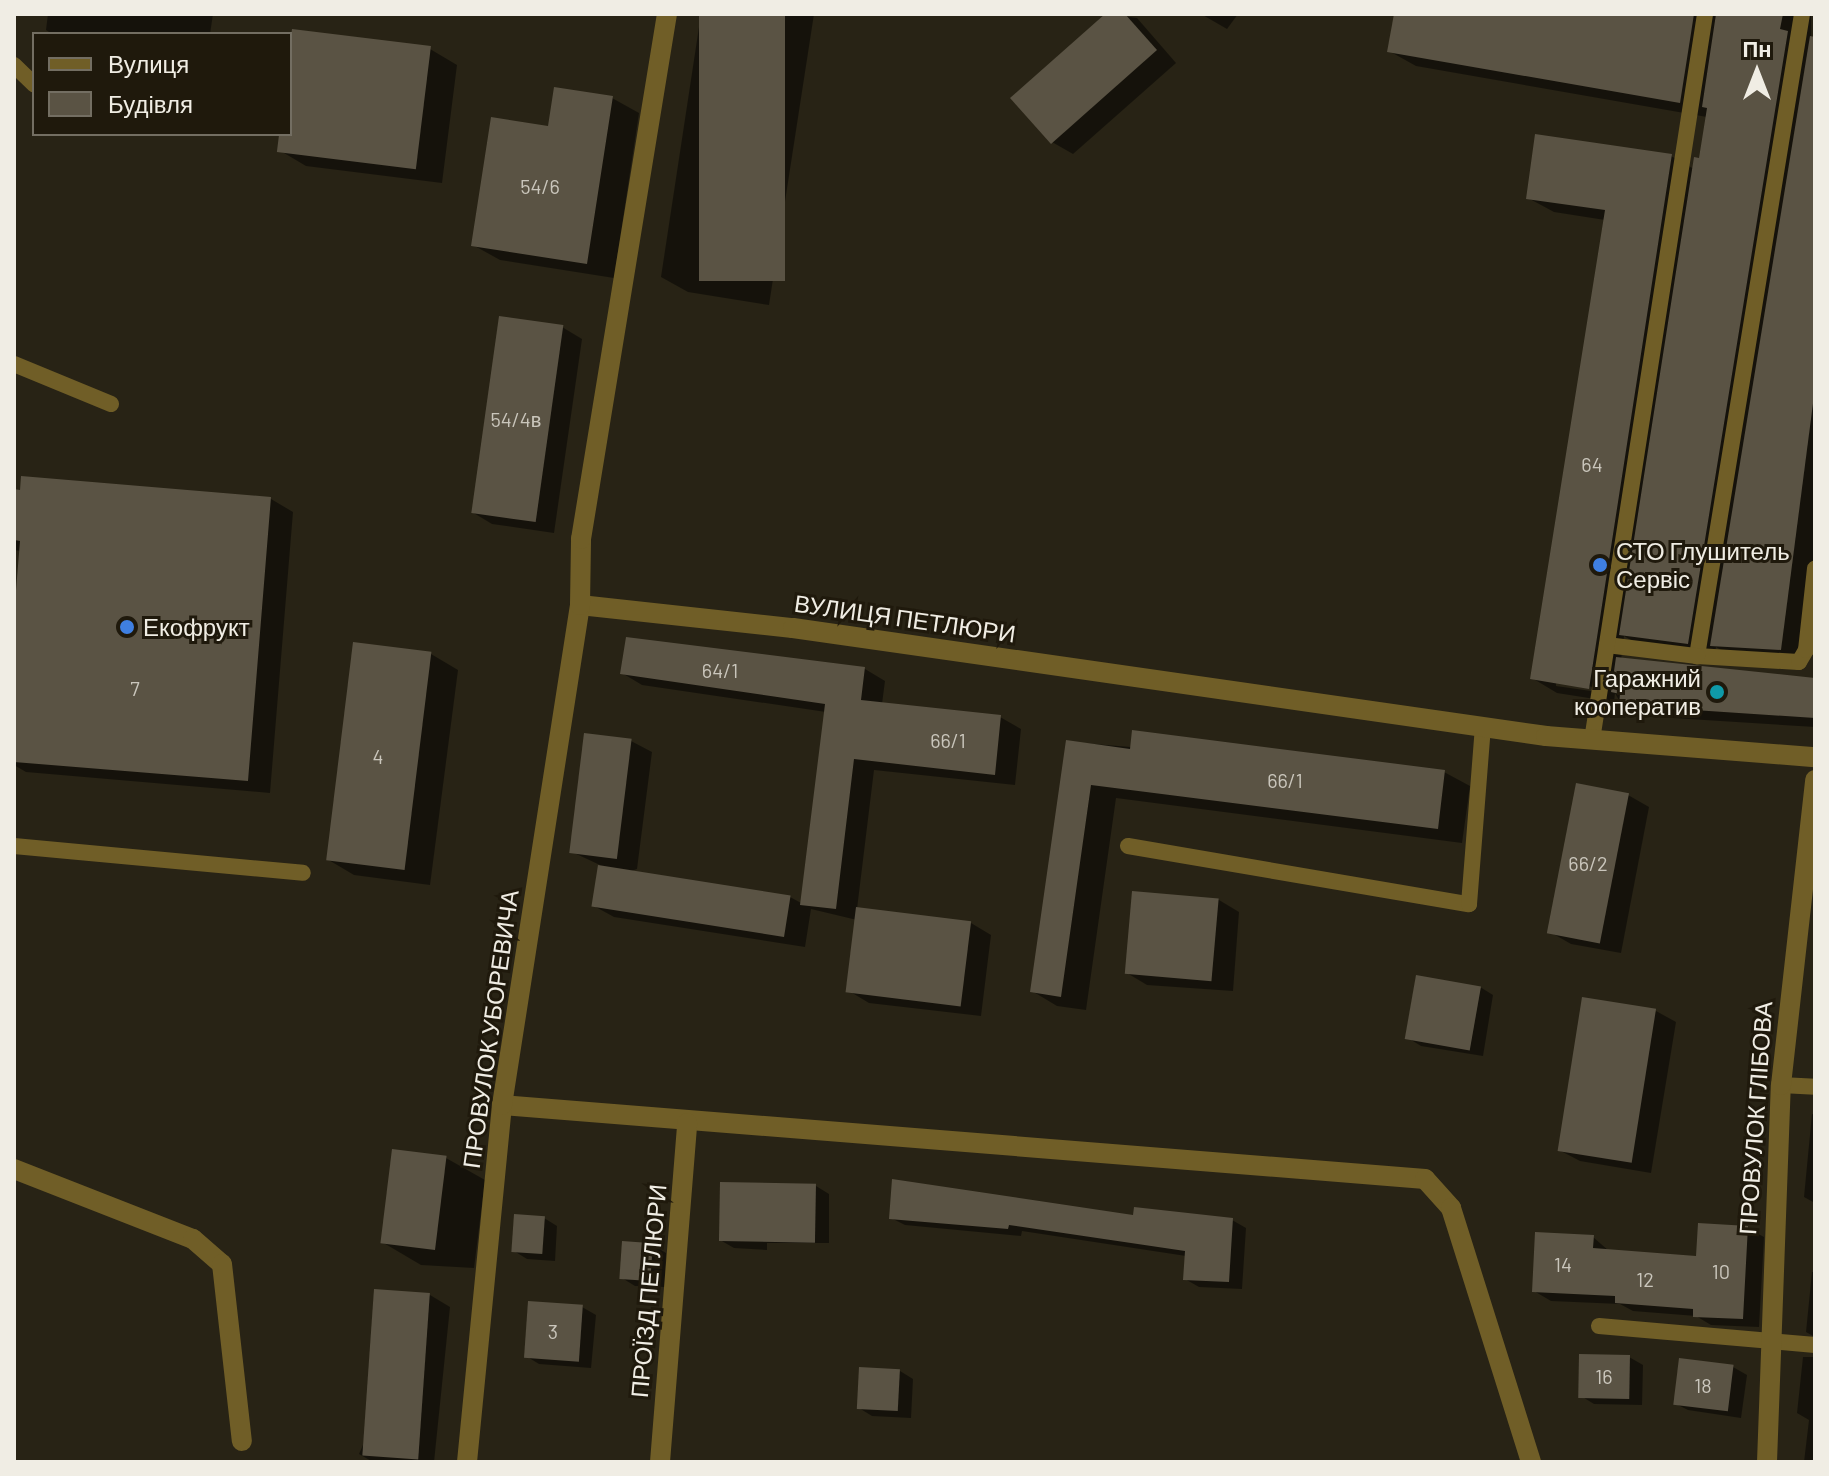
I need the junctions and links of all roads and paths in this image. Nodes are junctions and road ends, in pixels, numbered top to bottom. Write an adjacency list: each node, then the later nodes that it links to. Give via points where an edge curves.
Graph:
1 (667, 14): 9 (street, via 581,539)
2 (1705, 14): 10 (lane)
3 (1802, 14): 11 (lane)
4 (14, 65): 5 (lane)
5 (32, 82)
6 (14, 364): 7 (lane)
7 (111, 404)
8 (1815, 568): 11 (lane, via 1806,650 1799,662)
9 (580, 605): 12 (street, ВУЛИЦЯ ПЕТЛЮРИ, via 793,628); 21 (street, ПРОВУЛОК УБОРЕВИЧА)
10 (1607, 645): 11 (lane); 13 (lane)
11 (1697, 656)
12 (1483, 727): 13 (street, ВУЛИЦЯ ПЕТЛЮРИ); 17 (lane, via 1469,904)
13 (1592, 740): 14 (street, ВУЛИЦЯ ПЕТЛЮРИ)
14 (1815, 757)
15 (1815, 780): 19 (street, ПРОВУЛОК ГЛІБОВА)
16 (14, 846): 18 (lane)
17 (1128, 846)
18 (303, 873)
19 (1781, 1085): 20 (lane); 25 (street, ПРОВУЛОК ГЛІБОВА)
20 (1815, 1087)
21 (502, 1105): 22 (street); 28 (street, ПРОВУЛОК УБОРЕВИЧА)
22 (687, 1123): 29 (street, ПРОЇЗД ПЕТЛЮРИ); 30 (street, via 1425,1179 1451,1208)
23 (14, 1169): 27 (street, via 193,1239 222,1264)
24 (1599, 1326): 25 (lane)
25 (1768, 1339): 26 (lane); 31 (street, ПРОВУЛОК ГЛІБОВА)
26 (1815, 1345)
27 (242, 1441)
28 (467, 1462)
29 (660, 1462)
30 (1531, 1462)
31 (1767, 1462)

